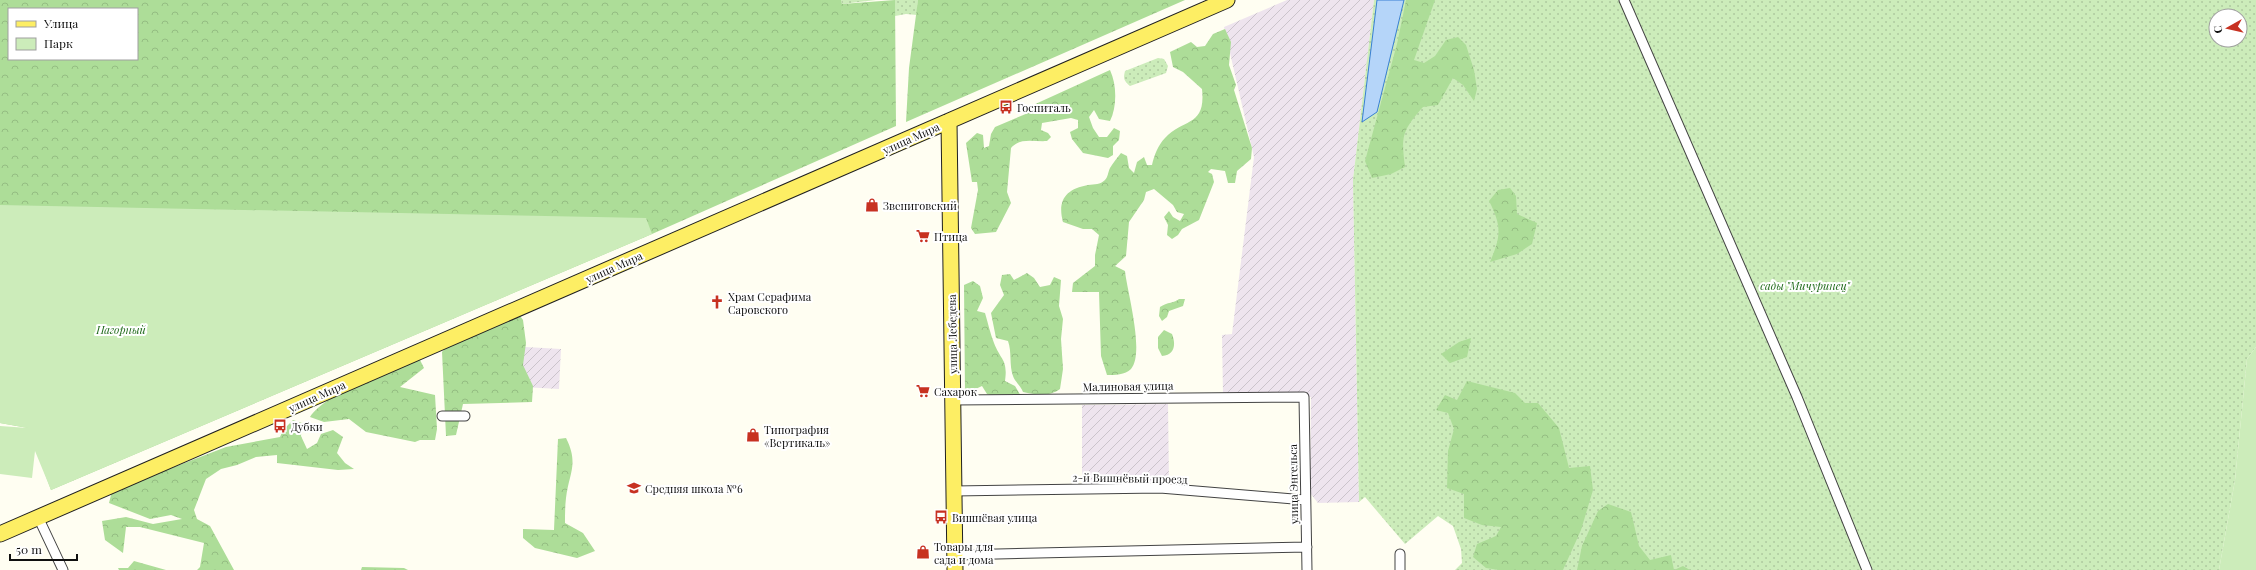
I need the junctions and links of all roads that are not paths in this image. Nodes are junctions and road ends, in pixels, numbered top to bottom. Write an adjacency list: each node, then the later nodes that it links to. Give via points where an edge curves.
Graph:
1 (1228, 0): 3 (main road, улица Мира)
2 (1624, 0): 19 (street, via 1797,398)
3 (949, 121): 5 (main road, улица Лебедева); 10 (main road, улица Мира)
4 (1304, 397): 5 (street, Малиновая улица); 9 (street, улица Энгельса)
5 (952, 400): 8 (main road, улица Лебедева)
6 (442, 416): 7 (street)
7 (465, 416)
8 (954, 491): 9 (street, 2-й Вишнёвый проезд, via 1160,488); 14 (main road, улица Лебедева)
9 (1305, 500): 12 (street, улица Энгельса)
10 (38, 518): 11 (main road, улица Мира); 15 (street)
11 (0, 534)
12 (1307, 547): 14 (street); 17 (street, улица Энгельса)
13 (1400, 554): 18 (street)
14 (954, 555): 16 (main road, улица Лебедева)
15 (63, 570)
16 (955, 570)
17 (1307, 570)
18 (1400, 570)
19 (1867, 570)

